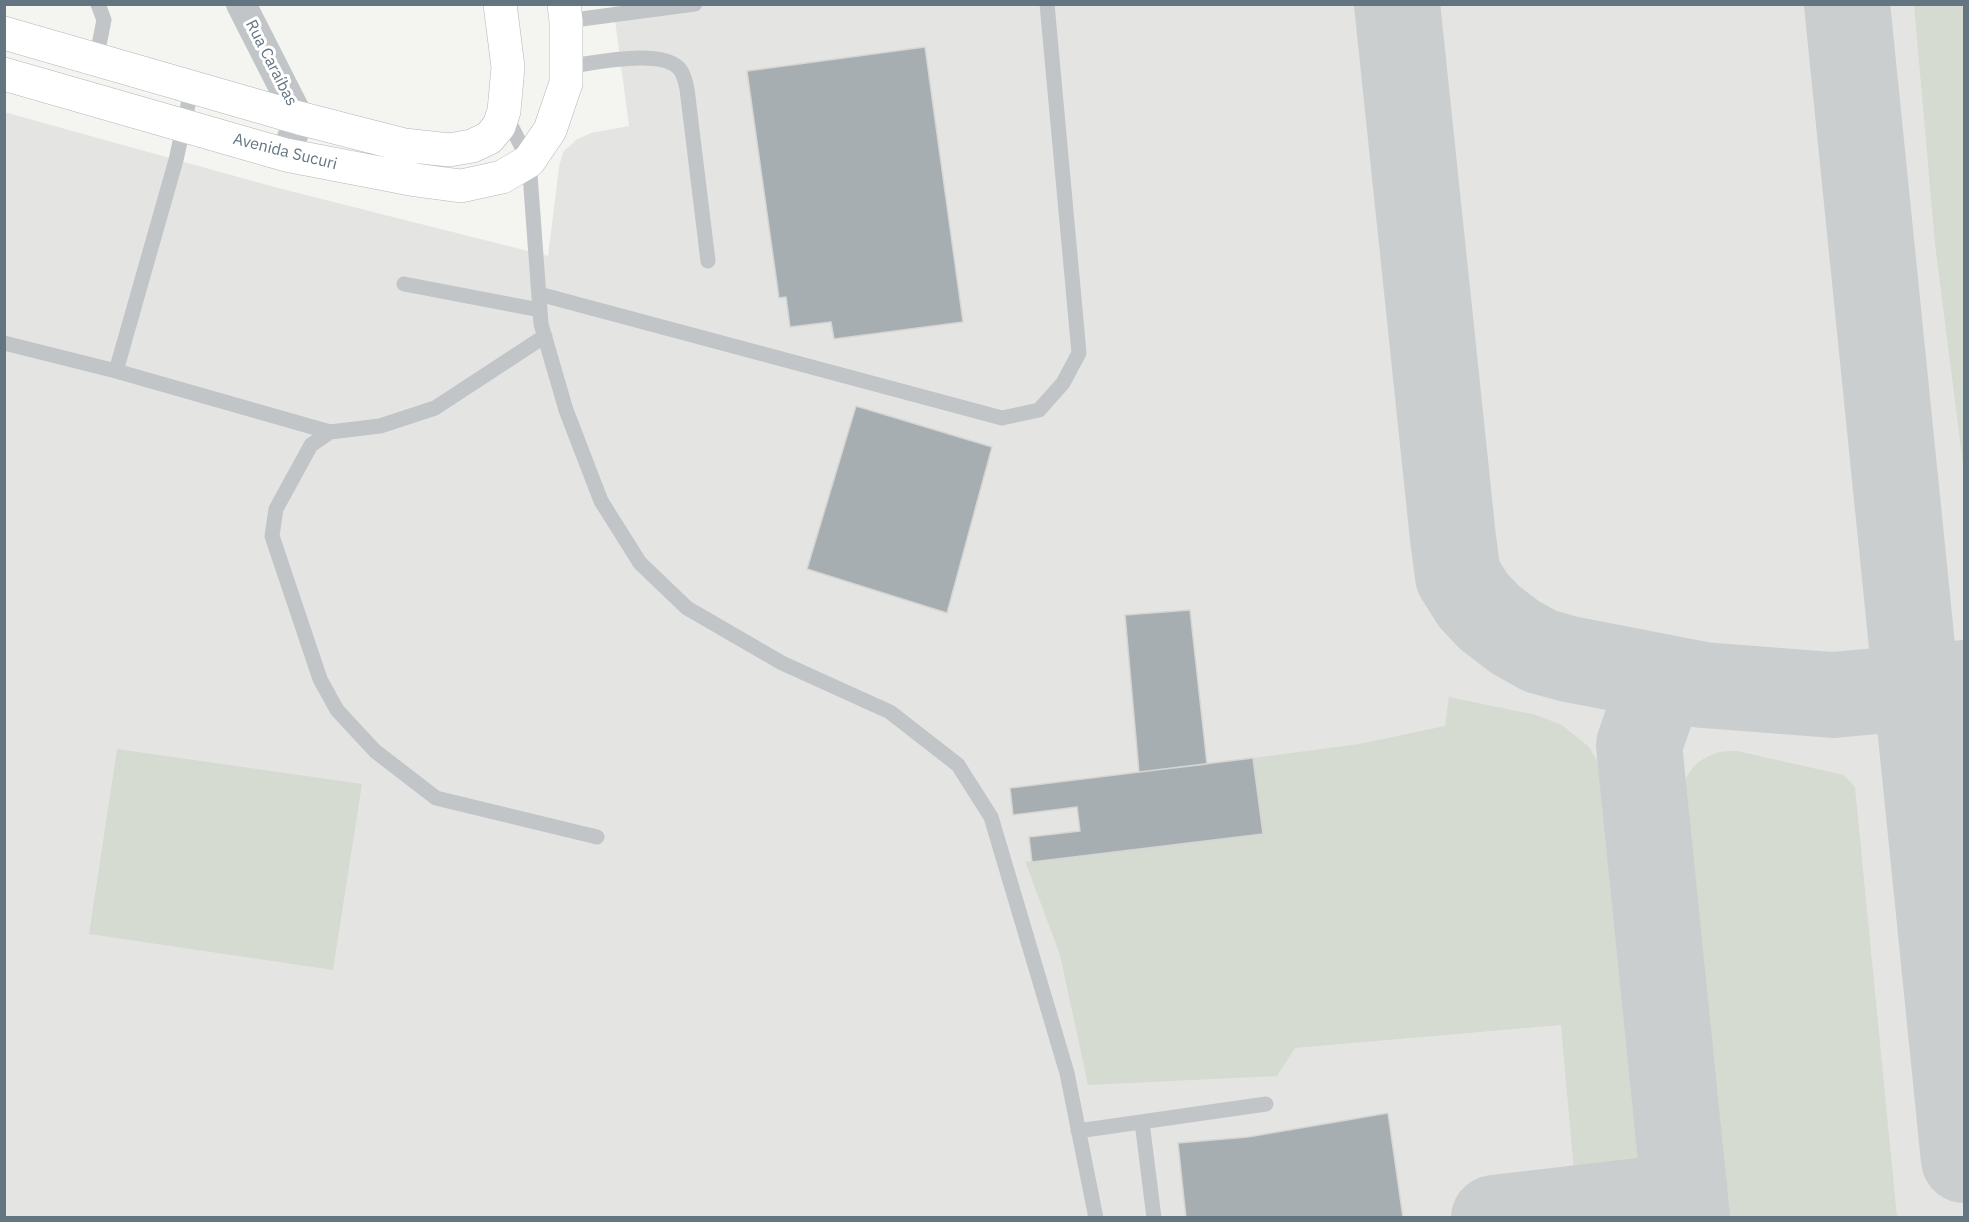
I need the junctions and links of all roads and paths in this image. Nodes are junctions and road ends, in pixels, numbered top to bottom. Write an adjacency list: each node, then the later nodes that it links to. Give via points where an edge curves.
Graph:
1 (98, 4): 8 (lane, via 104,20)
2 (241, 4): 13 (street, Rua Caraíbas)
3 (500, 4): 12 (main road, via 508,68)
4 (695, 4): 6 (lane)
5 (1047, 4): 19 (lane, via 1079,353 1063,383 1039,410 1002,418)
6 (565, 13): 9 (main road, Avenida Sucuri)
7 (10, 35): 8 (main road); 10 (lane)
8 (96, 60): 11 (main road)
9 (566, 67): 16 (main road, Avenida Sucuri, via 566,83 550,130); 17 (lane, via 621,58 664,60 681,70 687,89)
10 (5, 78): 14 (main road, Avenida Sucuri)
11 (192, 87): 13 (main road); 14 (lane)
12 (504, 111): 13 (main road, via 489,138 450,150 404,145); 16 (lane)
13 (299, 118): 15 (street, Rua Caraíbas)
14 (184, 125): 15 (main road, Avenida Sucuri); 22 (lane)
15 (286, 155): 16 (main road, Avenida Sucuri, via 461,186 502,177)
16 (529, 161): 19 (lane)
17 (708, 261)
18 (404, 284): 19 (lane)
19 (539, 302): 20 (lane)
20 (545, 336): 23 (lane, via 435,408 380,426); 27 (lane, via 566,410 601,501 640,563 687,608 782,663 890,712 958,765 990,817 1067,1073)
21 (4, 344): 22 (lane)
22 (116, 371): 23 (lane)
23 (330, 432): 24 (lane, via 311,445 276,509 272,536 320,679 337,710 375,751 436,798)
24 (597, 837)
25 (1266, 1104): 26 (lane)
26 (1142, 1122): 27 (lane); 29 (lane)
27 (1078, 1131): 28 (lane)
28 (1096, 1218)
29 (1154, 1218)

